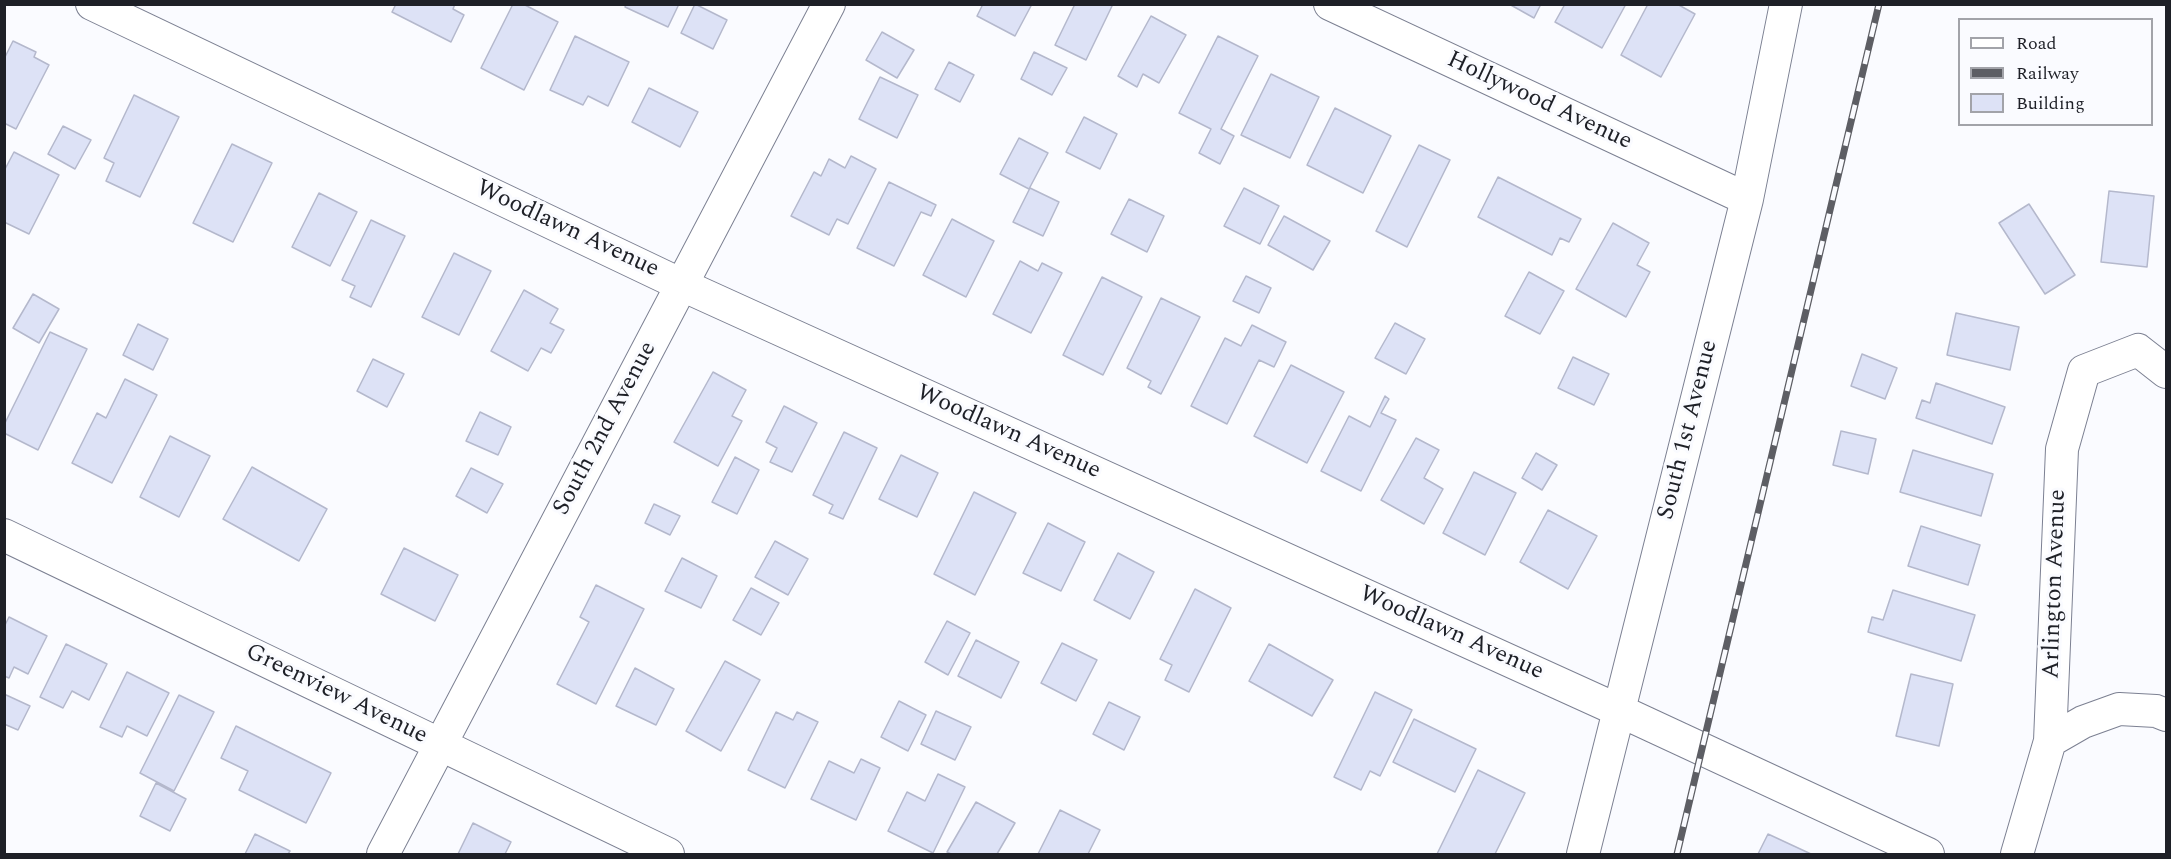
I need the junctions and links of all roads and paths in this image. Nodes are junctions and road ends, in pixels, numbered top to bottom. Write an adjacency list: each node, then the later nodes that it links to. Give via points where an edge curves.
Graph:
1 (92, 4): 6 (street, Woodlawn Avenue)
2 (829, 4): 6 (street, South 2nd Avenue)
3 (1330, 4): 5 (street, Hollywood Avenue)
4 (1786, 4): 5 (street, South 1st Avenue)
5 (1747, 199): 9 (street, South 1st Avenue)
6 (682, 285): 9 (street, Woodlawn Avenue); 12 (street, South 2nd Avenue)
7 (2166, 372): 11 (street, Arlington Avenue, via 2138,350 2084,371 2062,449)
8 (4, 535): 12 (street, Greenview Avenue)
9 (1618, 710): 15 (street, South 1st Avenue); 16 (street, Woodlawn Avenue)
10 (2166, 715): 11 (street, via 2119,709 2083,722)
11 (2050, 741): 17 (street, Arlington Avenue)
12 (441, 745): 13 (street, South 2nd Avenue); 14 (street, Greenview Avenue)
13 (383, 855)
14 (668, 855)
15 (1583, 855)
16 (1928, 855)
17 (2017, 855)

